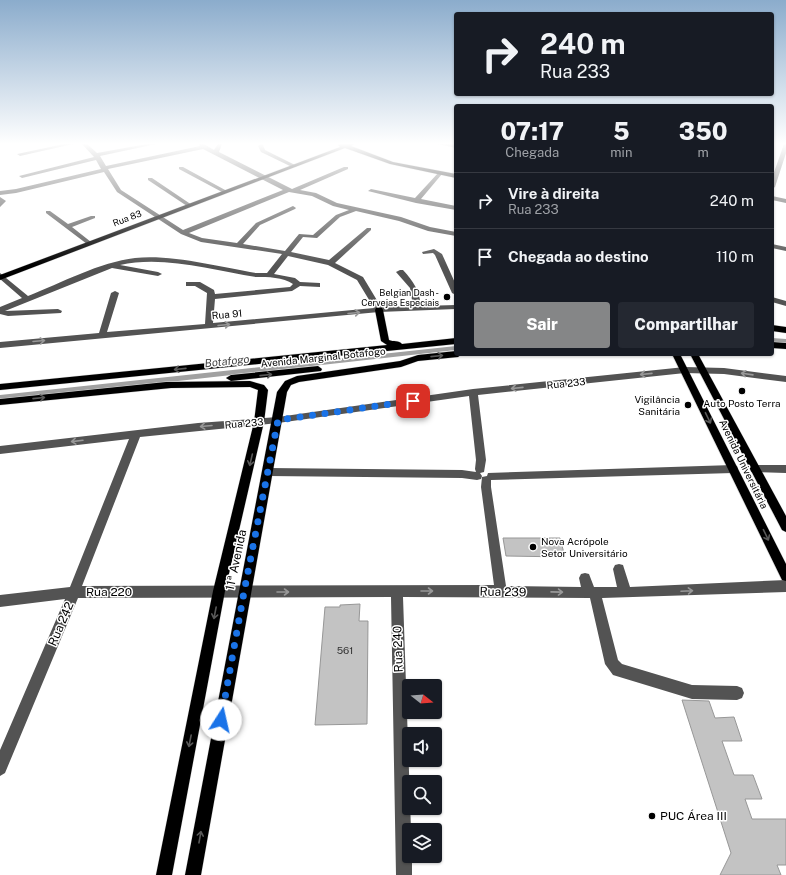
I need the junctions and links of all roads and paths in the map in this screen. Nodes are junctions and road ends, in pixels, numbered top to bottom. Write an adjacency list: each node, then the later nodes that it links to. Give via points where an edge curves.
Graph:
1 (41, 185): 12 (street)
2 (115, 185): 21 (street, via 119,191)
3 (159, 185): 16 (street)
4 (212, 185): 10 (street)
5 (241, 185): 10 (main road, Rua 83)
6 (278, 185): 11 (street)
7 (305, 185): 11 (street)
8 (430, 185): 14 (street)
9 (371, 190): 14 (street)
10 (224, 191): 16 (main road, Rua 83)
11 (290, 191): 19 (street, via 314,194 335,205); 25 (street)
12 (0, 193)
13 (774, 198): 15 (street)
14 (416, 201): 18 (street)
15 (786, 201)
16 (190, 205): 21 (main road, Rua 83)
17 (293, 208): 28 (street, via 258,224)
18 (454, 208)
19 (357, 209): 26 (street); 32 (street, via 338,216 315,237 301,235)
20 (48, 212): 23 (street)
21 (157, 217): 25 (street); 27 (main road, Rua 83)
22 (93, 218): 23 (street)
23 (67, 226): 27 (street)
24 (369, 229): 33 (street)
25 (183, 233): 28 (street, via 201,240)
26 (454, 234)
27 (89, 243): 38 (main road, Rua 83)
28 (238, 246): 32 (street)
29 (774, 246): 30 (street)
30 (786, 249)
31 (426, 252): 42 (street, via 434,251 438,254)
32 (286, 253): 33 (street); 37 (street)
33 (330, 263): 51 (street, via 360,279)
34 (112, 265): 36 (street); 37 (street, via 144,258 160,259); 45 (street)
35 (400, 272): 50 (street, via 415,288)
36 (158, 274)
37 (269, 275): 40 (street, via 292,280)
38 (1, 276): 45 (street)
39 (189, 284): 44 (street, via 197,284 207,289 211,292)
40 (298, 284): 41 (street); 44 (street, via 292,289)
41 (318, 285)
42 (454, 289)
43 (115, 293): 59 (street)
44 (211, 297): 54 (street)
45 (26, 299): 52 (street)
46 (774, 300): 48 (street)
47 (774, 304): 48 (street)
48 (786, 305)
49 (454, 307): 50 (street, Rua 91)
50 (417, 308): 51 (street, Rua 91)
51 (379, 310): 54 (street, Rua 91, one-way to 51); 60 (main road, via 383,336 388,343)
52 (0, 311): 53 (street, via 8,314)
53 (58, 311)
54 (209, 326): 59 (street, Rua 91)
55 (774, 328): 56 (main road)
56 (786, 330)
57 (774, 332): 58 (main road)
58 (786, 334)
59 (102, 336): 62 (street, Rua 91, one-way to 59)
60 (454, 341)
61 (454, 341): 73 (main road, Avenida Marginal Botafogo, one-way to 73)
62 (0, 345)
63 (774, 345): 64 (main road)
64 (786, 346)
65 (454, 354): 68 (main road, Avenida Marginal Botafogo, one-way to 65)
66 (677, 356): 69 (main road, Avenida Universitária)
67 (695, 356): 70 (main road, Avenida Universitária)
68 (418, 358): 72 (main road, Avenida Marginal Botafogo, one-way to 68); 76 (main road, 11ª Avenida, via 401,364 297,379 288,383 282,392)
69 (683, 367): 70 (street, Rua 233); 74 (street, Rua 233, one-way to 74); 81 (main road, Avenida Universitária, one-way to 81)
70 (703, 370): 71 (street, Rua 233, one-way to 70); 82 (main road, Avenida Universitária)
71 (786, 379)
72 (166, 385): 75 (main road, Avenida Marginal Botafogo, one-way to 72); 77 (main road, 11ª Avenida, via 261,386 263,390)
73 (0, 388)
74 (473, 392): 76 (street, Rua 233); 84 (street)
75 (0, 402)
76 (278, 420): 77 (street, Rua 233); 83 (main road, 11ª Avenida)
77 (259, 422): 78 (street, Rua 233, one-way to 78); 90 (main road, 11ª Avenida, one-way to 90)
78 (136, 434): 79 (street, Rua 233, one-way to 79); 92 (street, Rua 242)
79 (0, 450)
80 (786, 468): 82 (street)
81 (733, 469): 84 (street); 87 (main road, Avenida Universitária, one-way to 87)
82 (755, 469): 85 (main road, Avenida Universitária)
83 (268, 472): 84 (street); 93 (main road, 11ª Avenida)
84 (485, 474): 91 (street)
85 (786, 528)
86 (619, 569): 96 (street)
87 (786, 576)
88 (585, 578): 95 (street)
89 (786, 586): 96 (street, Rua 239, one-way to 89)
90 (219, 591): 92 (street, Rua 220); 93 (street, Rua 239); 100 (main road, 11ª Avenida, one-way to 100)
91 (501, 591): 94 (street, Rua 239, one-way to 91); 95 (street, Rua 239, one-way to 95)
92 (74, 592): 97 (street, Rua 220); 99 (street, Rua 242)
93 (244, 592): 94 (street, Rua 239, one-way to 94); 101 (main road, 11ª Avenida, one-way to 93)
94 (397, 592): 102 (street, Rua 240)
95 (592, 593): 96 (street, Rua 239); 98 (street, via 612,664 618,670 692,692)
96 (626, 593)
97 (0, 601)
98 (737, 693)
99 (0, 768)
100 (164, 875)
101 (193, 875)
102 (404, 875)

